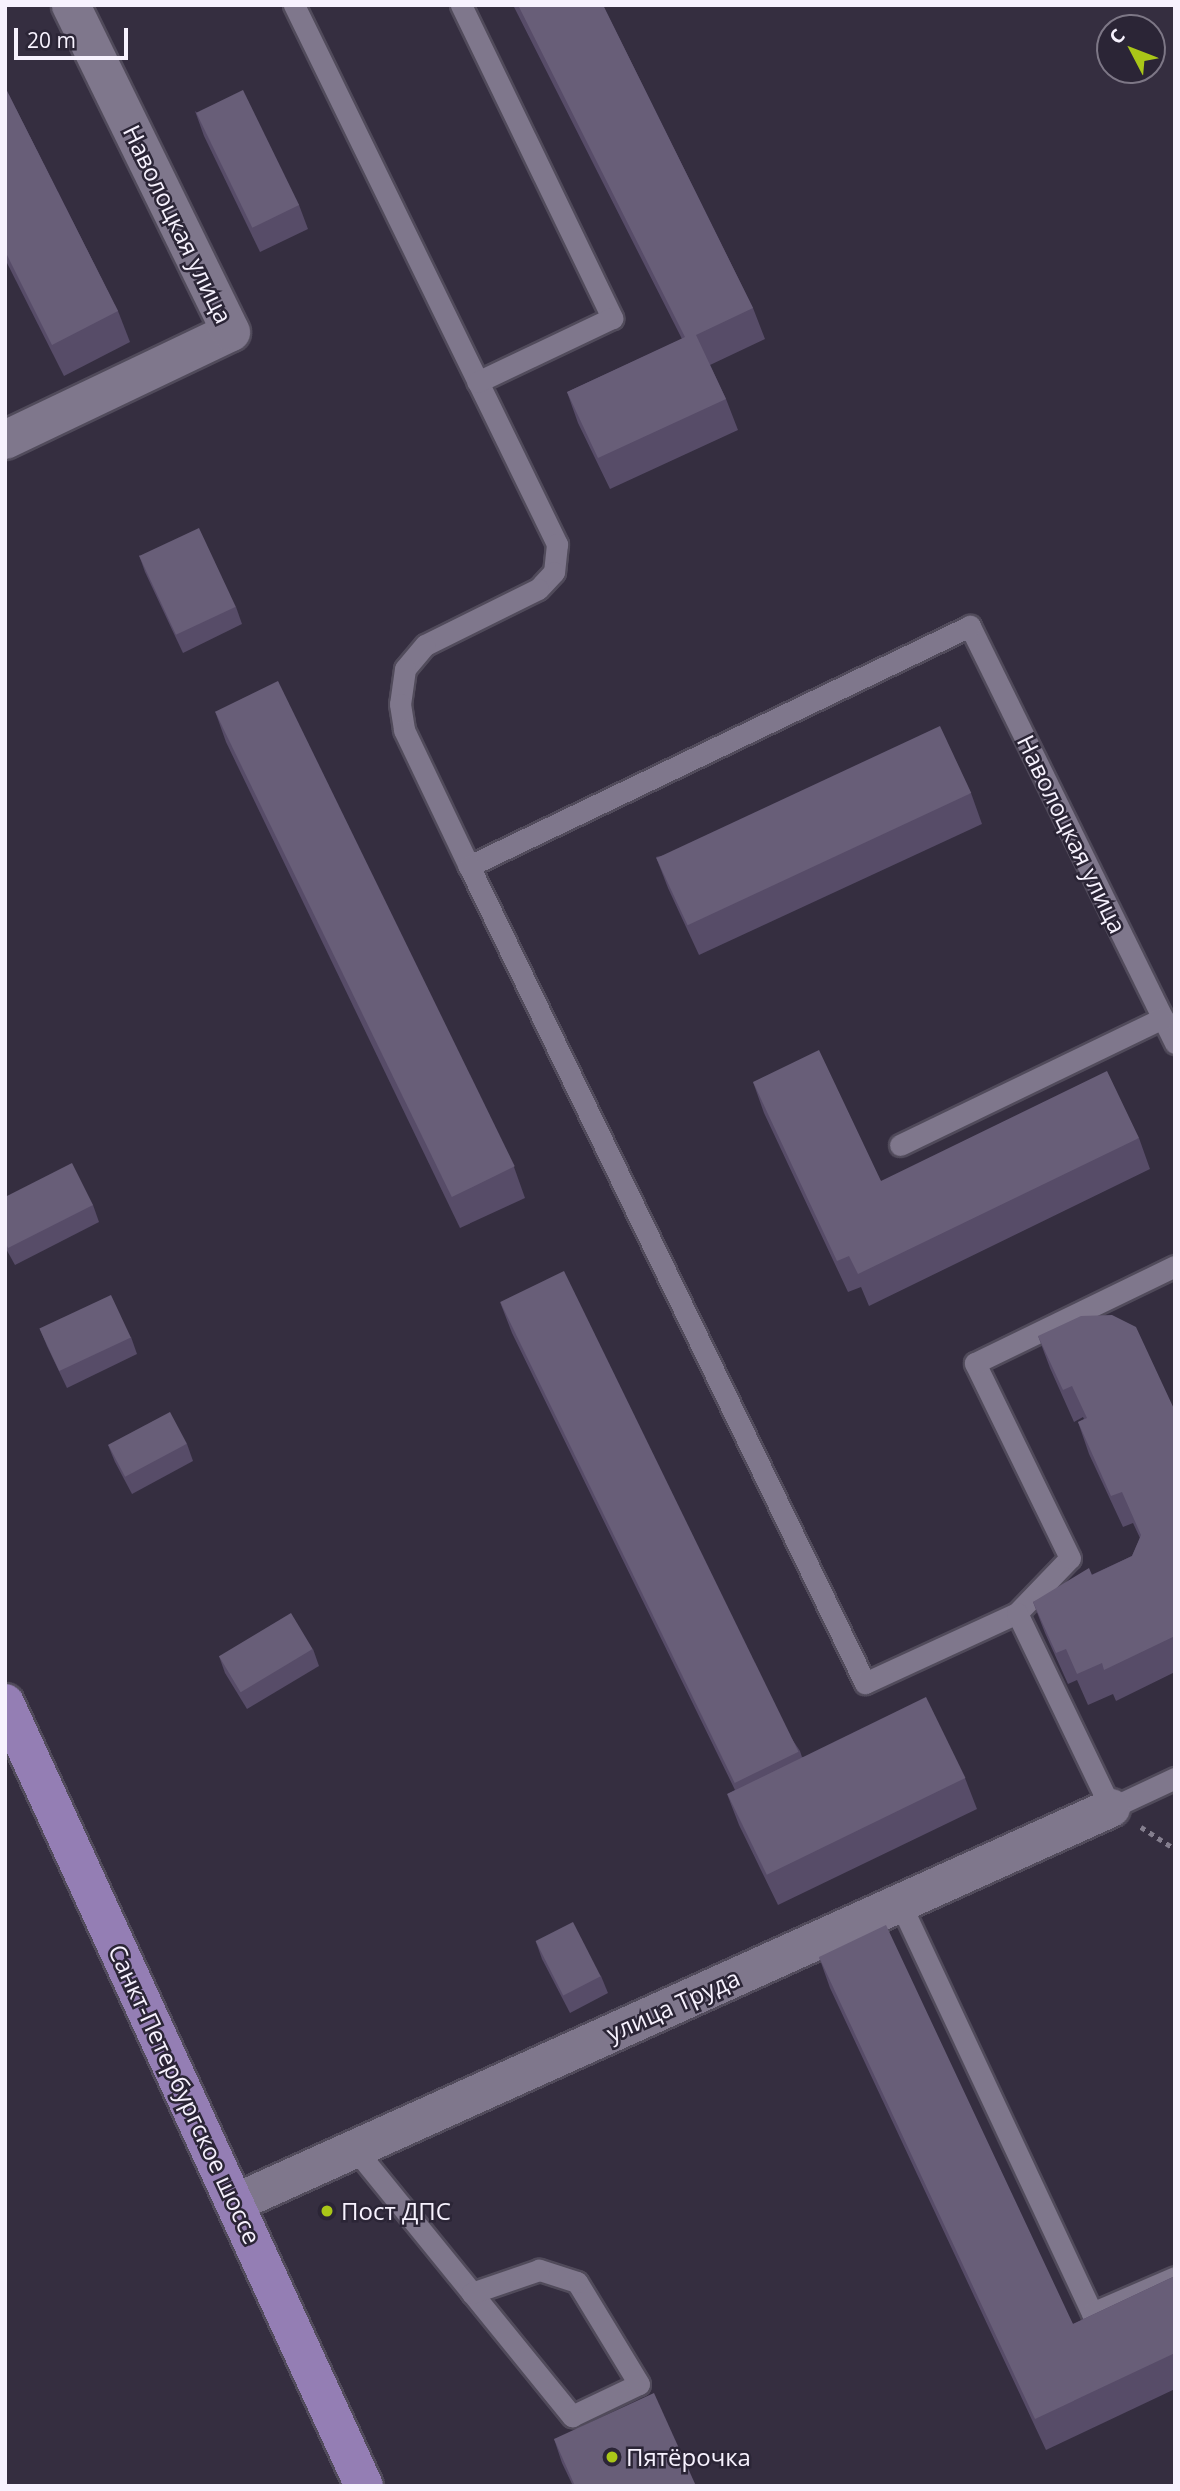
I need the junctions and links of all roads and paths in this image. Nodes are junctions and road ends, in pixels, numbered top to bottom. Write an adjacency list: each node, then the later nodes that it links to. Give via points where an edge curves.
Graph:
1 (71, 5): 5 (street, Наволоцкая улица, via 232,332)
2 (461, 5): 4 (lane, via 612,318)
3 (297, 6): 4 (lane)
4 (477, 382): 6 (lane, via 557,544 558,561 538,589 425,645 405,669 400,704 404,730)
5 (5, 440)
6 (469, 866): 7 (lane, Наволоцкая улица, via 970,626); 11 (lane, via 865,1683)
7 (1163, 1018): 8 (lane, Наволоцкая улица); 9 (lane)
8 (1175, 1043)
9 (901, 1145)
10 (1175, 1266): 11 (lane, via 975,1363 1070,1558)
11 (1017, 1613): 14 (lane)
12 (5, 1703): 17 (main road, Санкт-Петербургское шоссе)
13 (1175, 1778): 14 (lane)
14 (1111, 1808): 15 (street, улица Труда)
15 (900, 1903): 16 (street, улица Труда); 18 (lane, via 1092,2314)
16 (355, 2149): 17 (street, улица Труда); 19 (lane)
17 (235, 2203): 20 (main road, Санкт-Петербургское шоссе)
18 (1175, 2277)
19 (472, 2293): 19 (lane, via 572,2416 639,2384 577,2282 539,2270)
20 (364, 2486)

